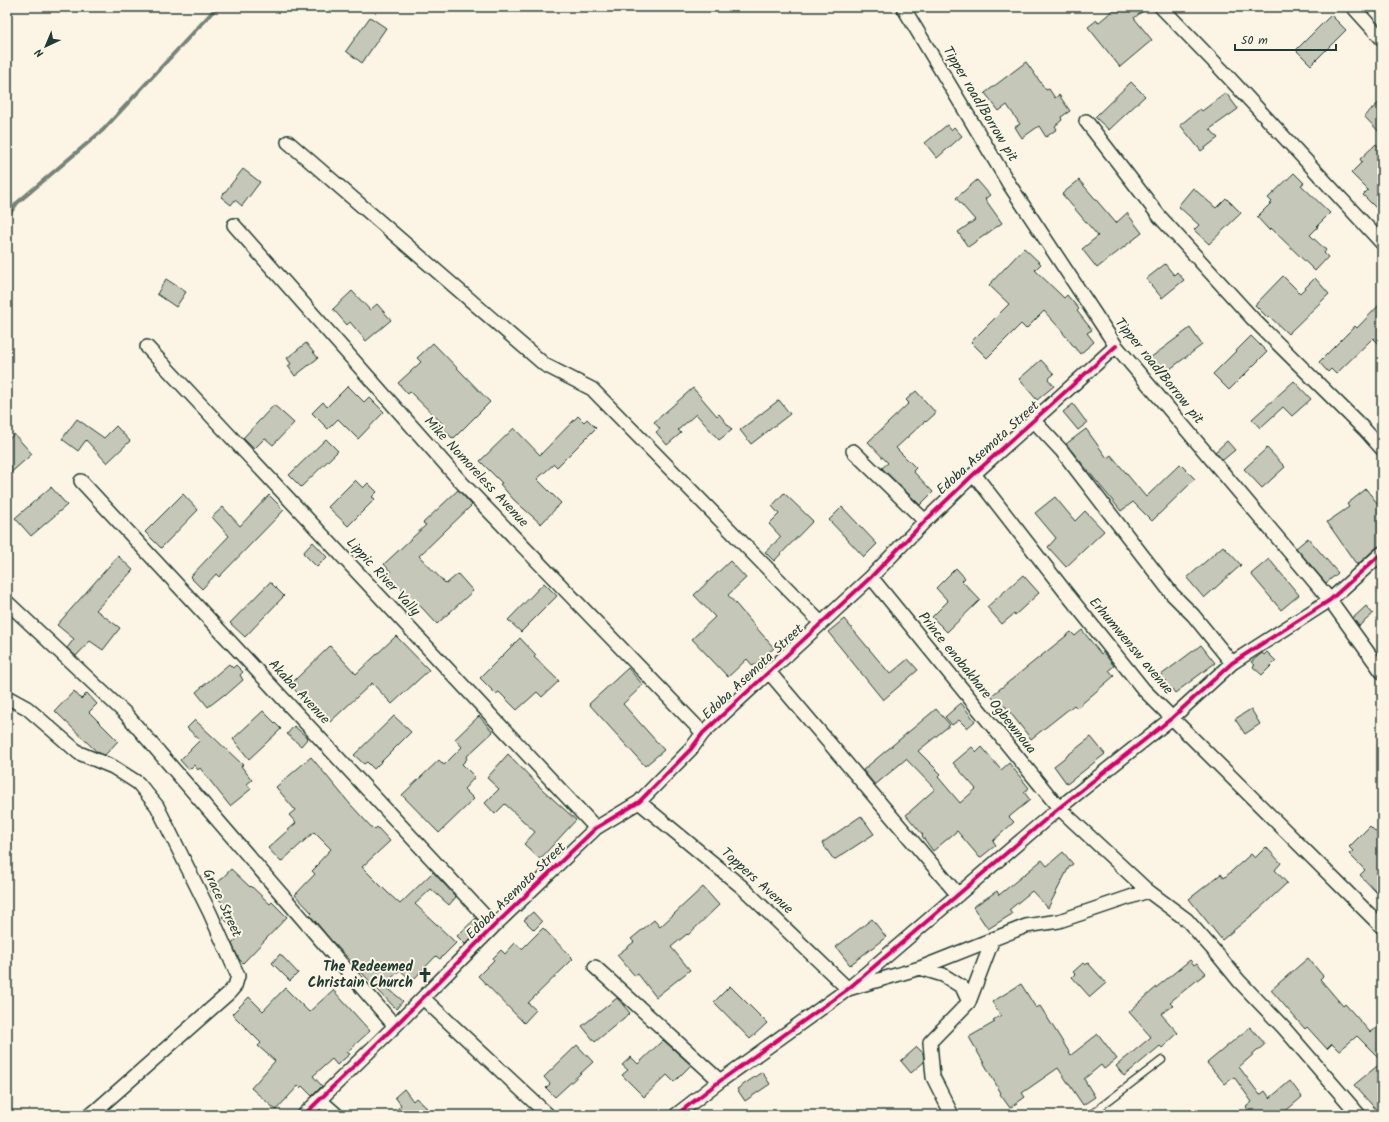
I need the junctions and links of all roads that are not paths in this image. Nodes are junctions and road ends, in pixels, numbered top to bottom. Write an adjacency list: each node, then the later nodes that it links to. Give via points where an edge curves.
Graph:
1 (903, 7): 9 (street, Tipper road/Borrow pit, via 1009,184)
2 (1161, 7): 8 (street)
3 (1354, 7): 4 (street)
4 (1382, 37)
5 (1086, 121): 12 (street, via 1165,223 1253,319)
6 (288, 142): 21 (street, via 545,365 592,389)
7 (234, 224): 27 (street, Mike Nomoreless Avenue, via 462,483)
8 (1382, 243)
9 (1116, 346): 11 (street, Edoba Asemota Street); 19 (street, Tipper road/Borrow pit)
10 (147, 347): 30 (street, Lippic River Vally)
11 (1034, 421): 14 (street, Edoba Asemota Street); 22 (street, via 1062,451 1172,594)
12 (1382, 449)
13 (853, 451): 16 (street)
14 (974, 474): 16 (street, Edoba Asemota Street); 26 (street, Erhumwensw avenue, via 1144,690)
15 (81, 481): 33 (street, Akaba Avenue)
16 (925, 522): 18 (street, Edoba Asemota Street)
17 (1382, 553): 19 (street)
18 (871, 577): 21 (street, Edoba Asemota Street); 29 (street, Prince enobakhare Ogbewnoua)
19 (1330, 600): 22 (street); 24 (street, Tipper road/Borrow pit)
20 (7, 602): 41 (street, via 126,714)
21 (821, 623): 23 (street, Edoba Asemota Street)
22 (1232, 663): 26 (street)
23 (769, 672): 27 (street, Edoba Asemota Street); 32 (street)
24 (1382, 672)
25 (7, 697): 45 (street, Grace Street, via 27,708 79,753 114,768 138,783 157,806 238,976 235,986 229,993)
26 (1172, 718): 29 (street); 34 (street, Erhumwensw avenue)
27 (703, 734): 28 (street, Edoba Asemota Street)
28 (639, 802): 30 (street, Edoba Asemota Street); 38 (street, Toppers Avenue, via 742,887)
29 (1059, 808): 31 (street, Prince enobakhare Ogbewnoua); 32 (street)
30 (596, 828): 33 (street, Edoba Asemota Street)
31 (1148, 891): 35 (street, via 1059,920 1026,926); 52 (street, Prince enobakhare Ogbewnoua, via 1187,920)
32 (958, 895): 38 (street)
33 (494, 926): 39 (street, Edoba Asemota Street)
34 (1382, 927)
35 (993, 939): 37 (street); 40 (street)
36 (595, 967): 43 (street)
37 (920, 968): 38 (street); 40 (street, via 943,975 962,987)
38 (848, 989): 43 (street)
39 (423, 998): 41 (street, Edoba Asemota Street); 48 (street)
40 (969, 1002): 50 (street, via 930,1042 933,1077)
41 (395, 1026): 44 (street, Edoba Asemota Street)
42 (1162, 1060): 51 (lane)
43 (720, 1081): 49 (street)
44 (320, 1100): 46 (street, Edoba Asemota Street); 47 (street)
45 (88, 1115)
46 (304, 1115)
47 (337, 1115)
48 (548, 1115)
49 (676, 1115)
50 (952, 1115)
51 (1090, 1115)
52 (1359, 1115)

